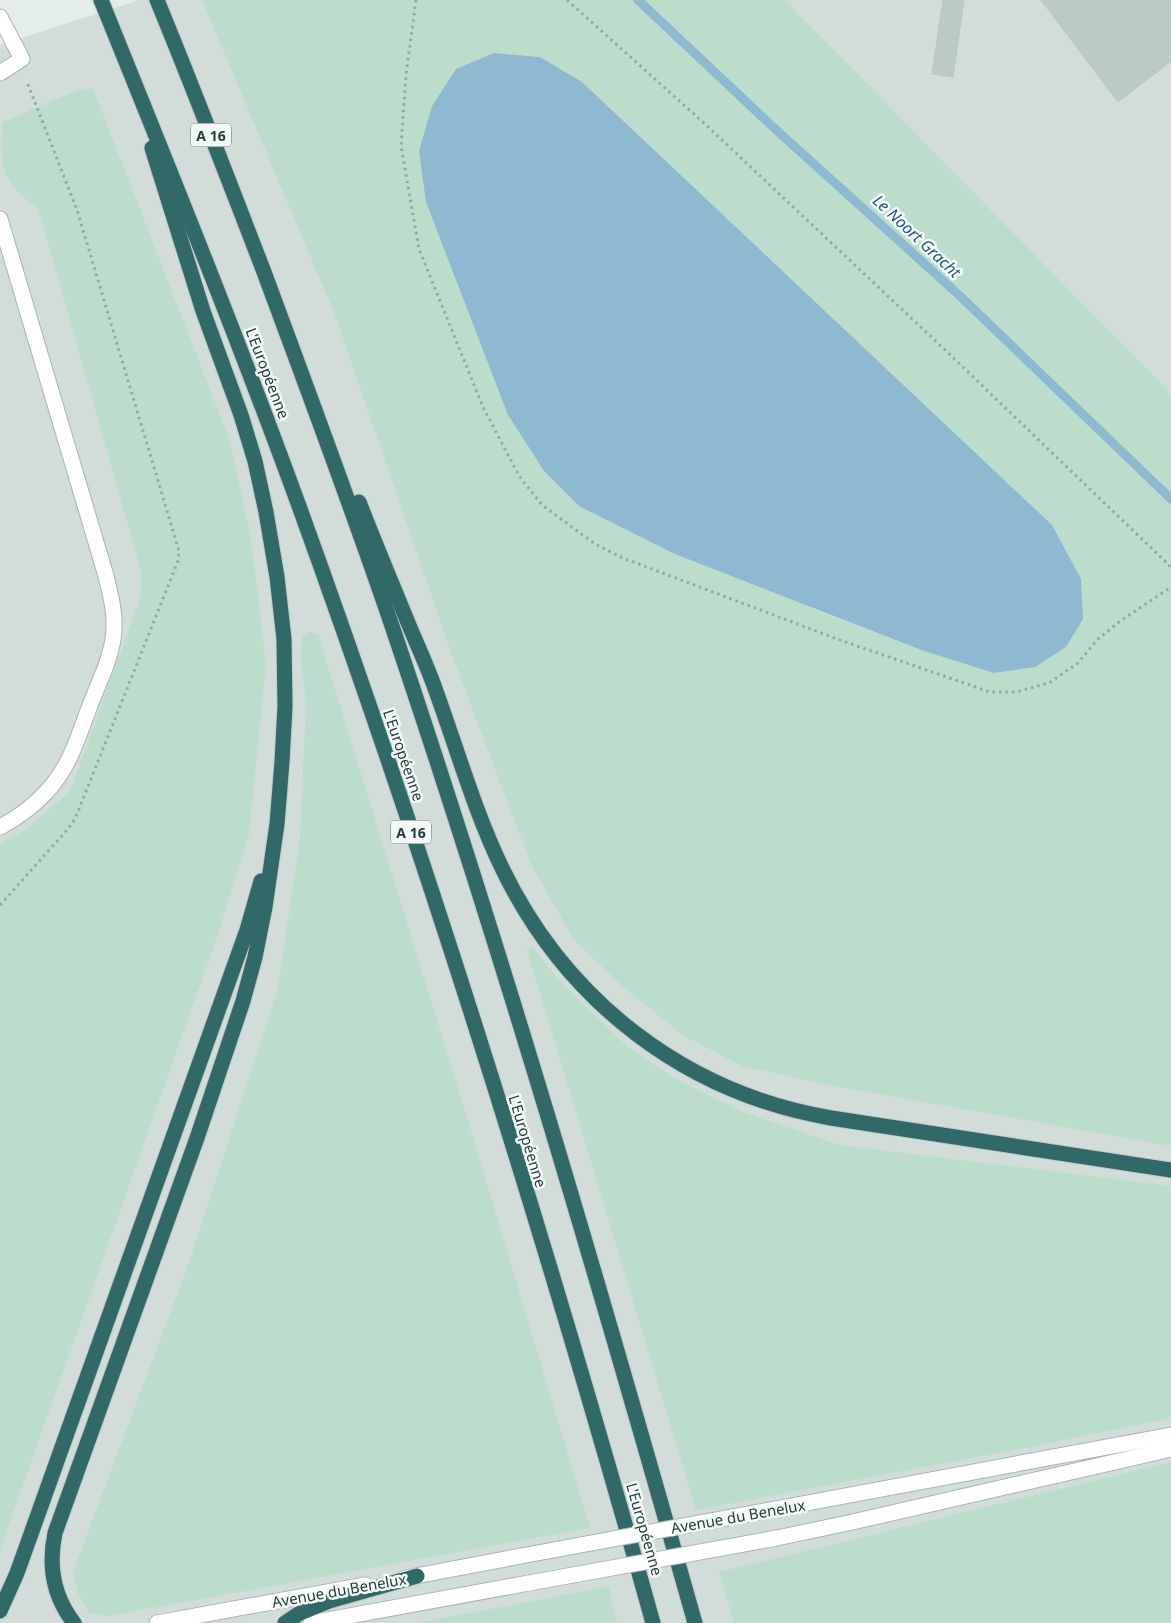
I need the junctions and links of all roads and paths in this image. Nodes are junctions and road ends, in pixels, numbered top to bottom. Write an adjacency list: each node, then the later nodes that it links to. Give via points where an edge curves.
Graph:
1 (101, 0): 6 (highway, L'Européenne / A 16)
2 (157, 0): 9 (highway, L'Européenne / A 16)
3 (416, 0): 11 (path, via 401,146 419,249 483,407 519,476 542,505 595,544 623,558 837,639 990,692 1016,692 1049,683 1078,663 1097,640 1119,622)
4 (568, 0): 10 (path, via 705,124)
5 (0, 17): 7 (street, via 22,59)
6 (124, 56): 12 (highway, via 195,286 241,415 266,512 277,577 285,662 284,734); 23 (highway, L'Européenne / A 16, via 243,356 381,739 500,1109)
7 (0, 73)
8 (0, 220): 13 (street, via 112,597 114,628 109,656 64,768 33,804)
9 (264, 272): 14 (highway, via 424,662 502,868 539,933 606,1008 662,1053 701,1076 784,1108); 24 (highway, L'Européenne / A 16, via 371,565 457,822 596,1276)
10 (1171, 567)
11 (1171, 587)
12 (277, 824): 18 (highway, via 247,930 17,1573); 19 (highway, via 261,931 238,1018 55,1533 51,1556 53,1579 61,1603)
13 (0, 827)
14 (1171, 1170)
15 (1171, 1435): 17 (street, Avenue du Benelux, bridge)
16 (1171, 1449): 22 (street, Avenue du Benelux, bridge, via 777,1538)
17 (417, 1576): 20 (street, Avenue du Benelux); 21 (highway, via 329,1601)
18 (0, 1611)
19 (74, 1623)
20 (156, 1623)
21 (285, 1623)
22 (312, 1623)
23 (653, 1623)
24 (695, 1623)

